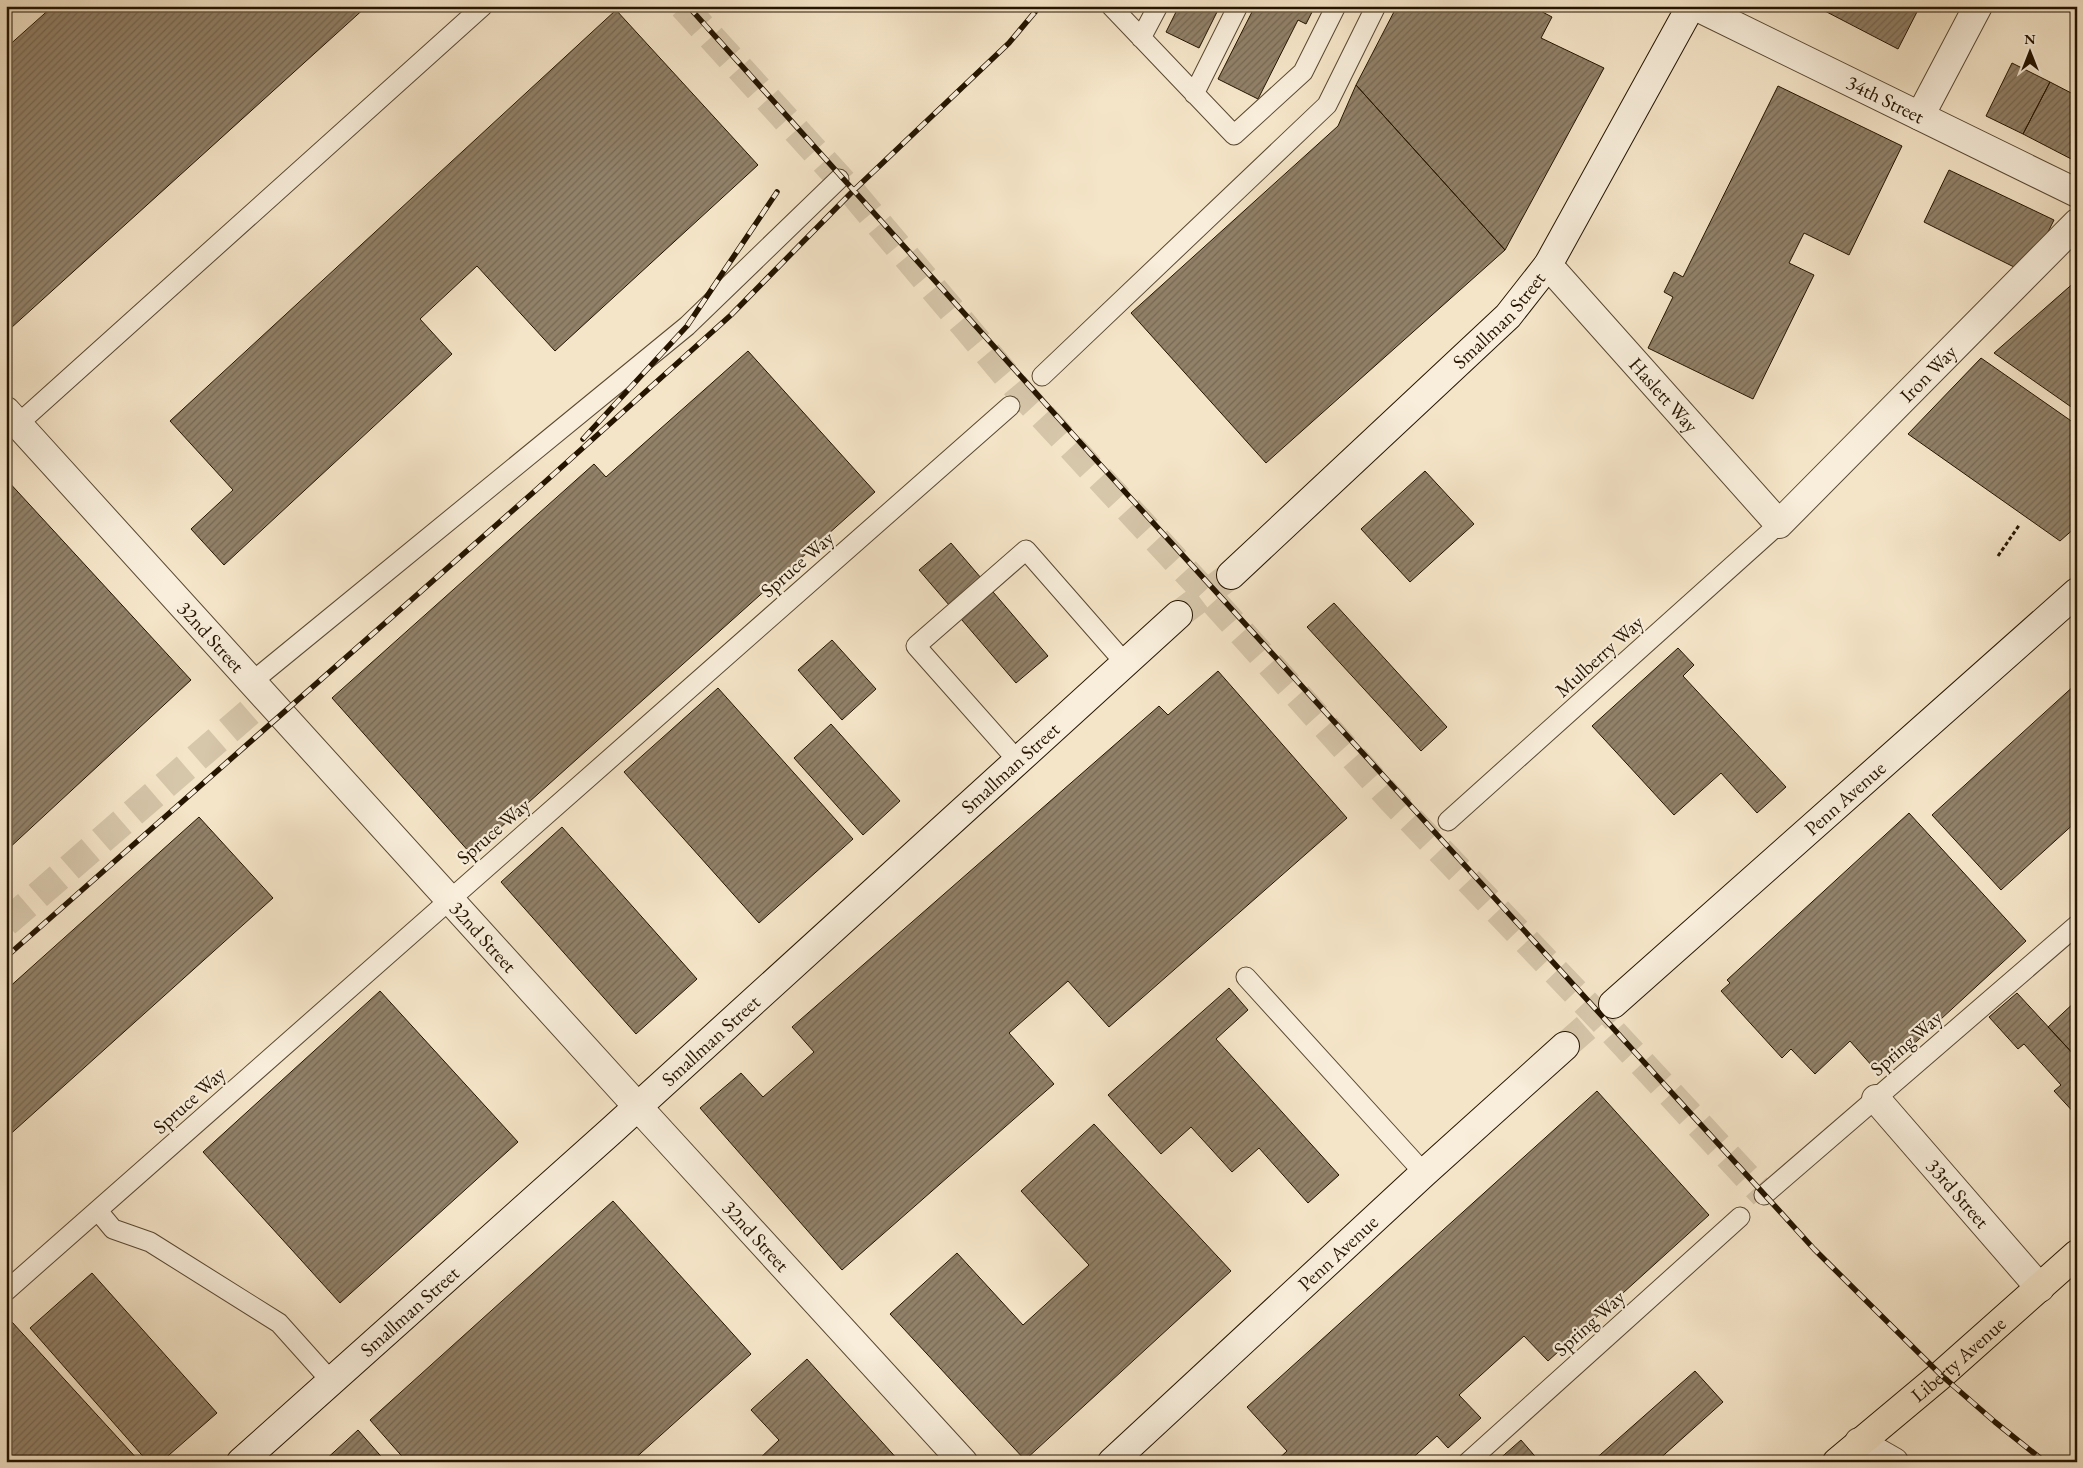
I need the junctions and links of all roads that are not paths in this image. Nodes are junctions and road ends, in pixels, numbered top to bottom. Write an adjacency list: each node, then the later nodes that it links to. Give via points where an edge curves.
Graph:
1 (483, 6): 18 (lane)
2 (1110, 6): 9 (lane)
3 (1158, 6): 9 (lane)
4 (1238, 6): 10 (lane)
5 (1336, 6): 10 (lane, via 1302,72 1234,135)
6 (1376, 6): 16 (lane, via 1327,106)
7 (1693, 6): 11 (street, 34th Street); 15 (street, Smallman Street)
8 (1978, 6): 11 (street)
9 (1141, 38): 10 (lane)
10 (1194, 94)
11 (1920, 116): 13 (street, 34th Street)
12 (839, 179): 24 (lane, via 687,326)
13 (2077, 193)
14 (2077, 223): 19 (street, Iron Way)
15 (1548, 265): 19 (street, Haslett Way); 20 (street, Smallman Street, via 1508,316)
16 (1042, 376)
17 (1010, 406): 27 (lane, Spruce Way)
18 (12, 417): 24 (street, 32nd Street)
19 (1780, 524): 26 (lane, Mulberry Way)
20 (1230, 575)
21 (2077, 592): 30 (street, Penn Avenue)
22 (1178, 616): 23 (street, Smallman Street)
23 (1125, 663): 25 (street, Smallman Street); 25 (lane, via 1026,550 916,646)
24 (253, 682): 27 (street, 32nd Street)
25 (1018, 761): 33 (street, Smallman Street)
26 (1448, 821)
27 (450, 899): 33 (street, 32nd Street); 36 (lane, Spruce Way)
28 (2077, 925): 32 (lane, Spring Way)
29 (1246, 977): 34 (lane)
30 (1613, 1004)
31 (1565, 1046): 34 (street, Penn Avenue)
32 (1876, 1099): 35 (lane, Spring Way); 39 (street, 33rd Street)
33 (638, 1107): 41 (street, Smallman Street); 44 (street, 32nd Street)
34 (1424, 1173): 45 (street, Penn Avenue)
35 (1764, 1195)
36 (98, 1211): 40 (lane, Spruce Way); 41 (lane, via 113,1229 150,1242 278,1323)
37 (1740, 1217): 46 (lane, Spring Way)
38 (2077, 1254): 39 (main road, Liberty Avenue)
39 (2040, 1288): 42 (main road, Liberty Avenue)
40 (6, 1291)
41 (331, 1381): 43 (street, Smallman Street)
42 (1859, 1442): 47 (main road, Liberty Avenue); 48 (street)
43 (241, 1462)
44 (963, 1462)
45 (1112, 1462)
46 (1468, 1462)
47 (1837, 1462)
48 (1894, 1462)

